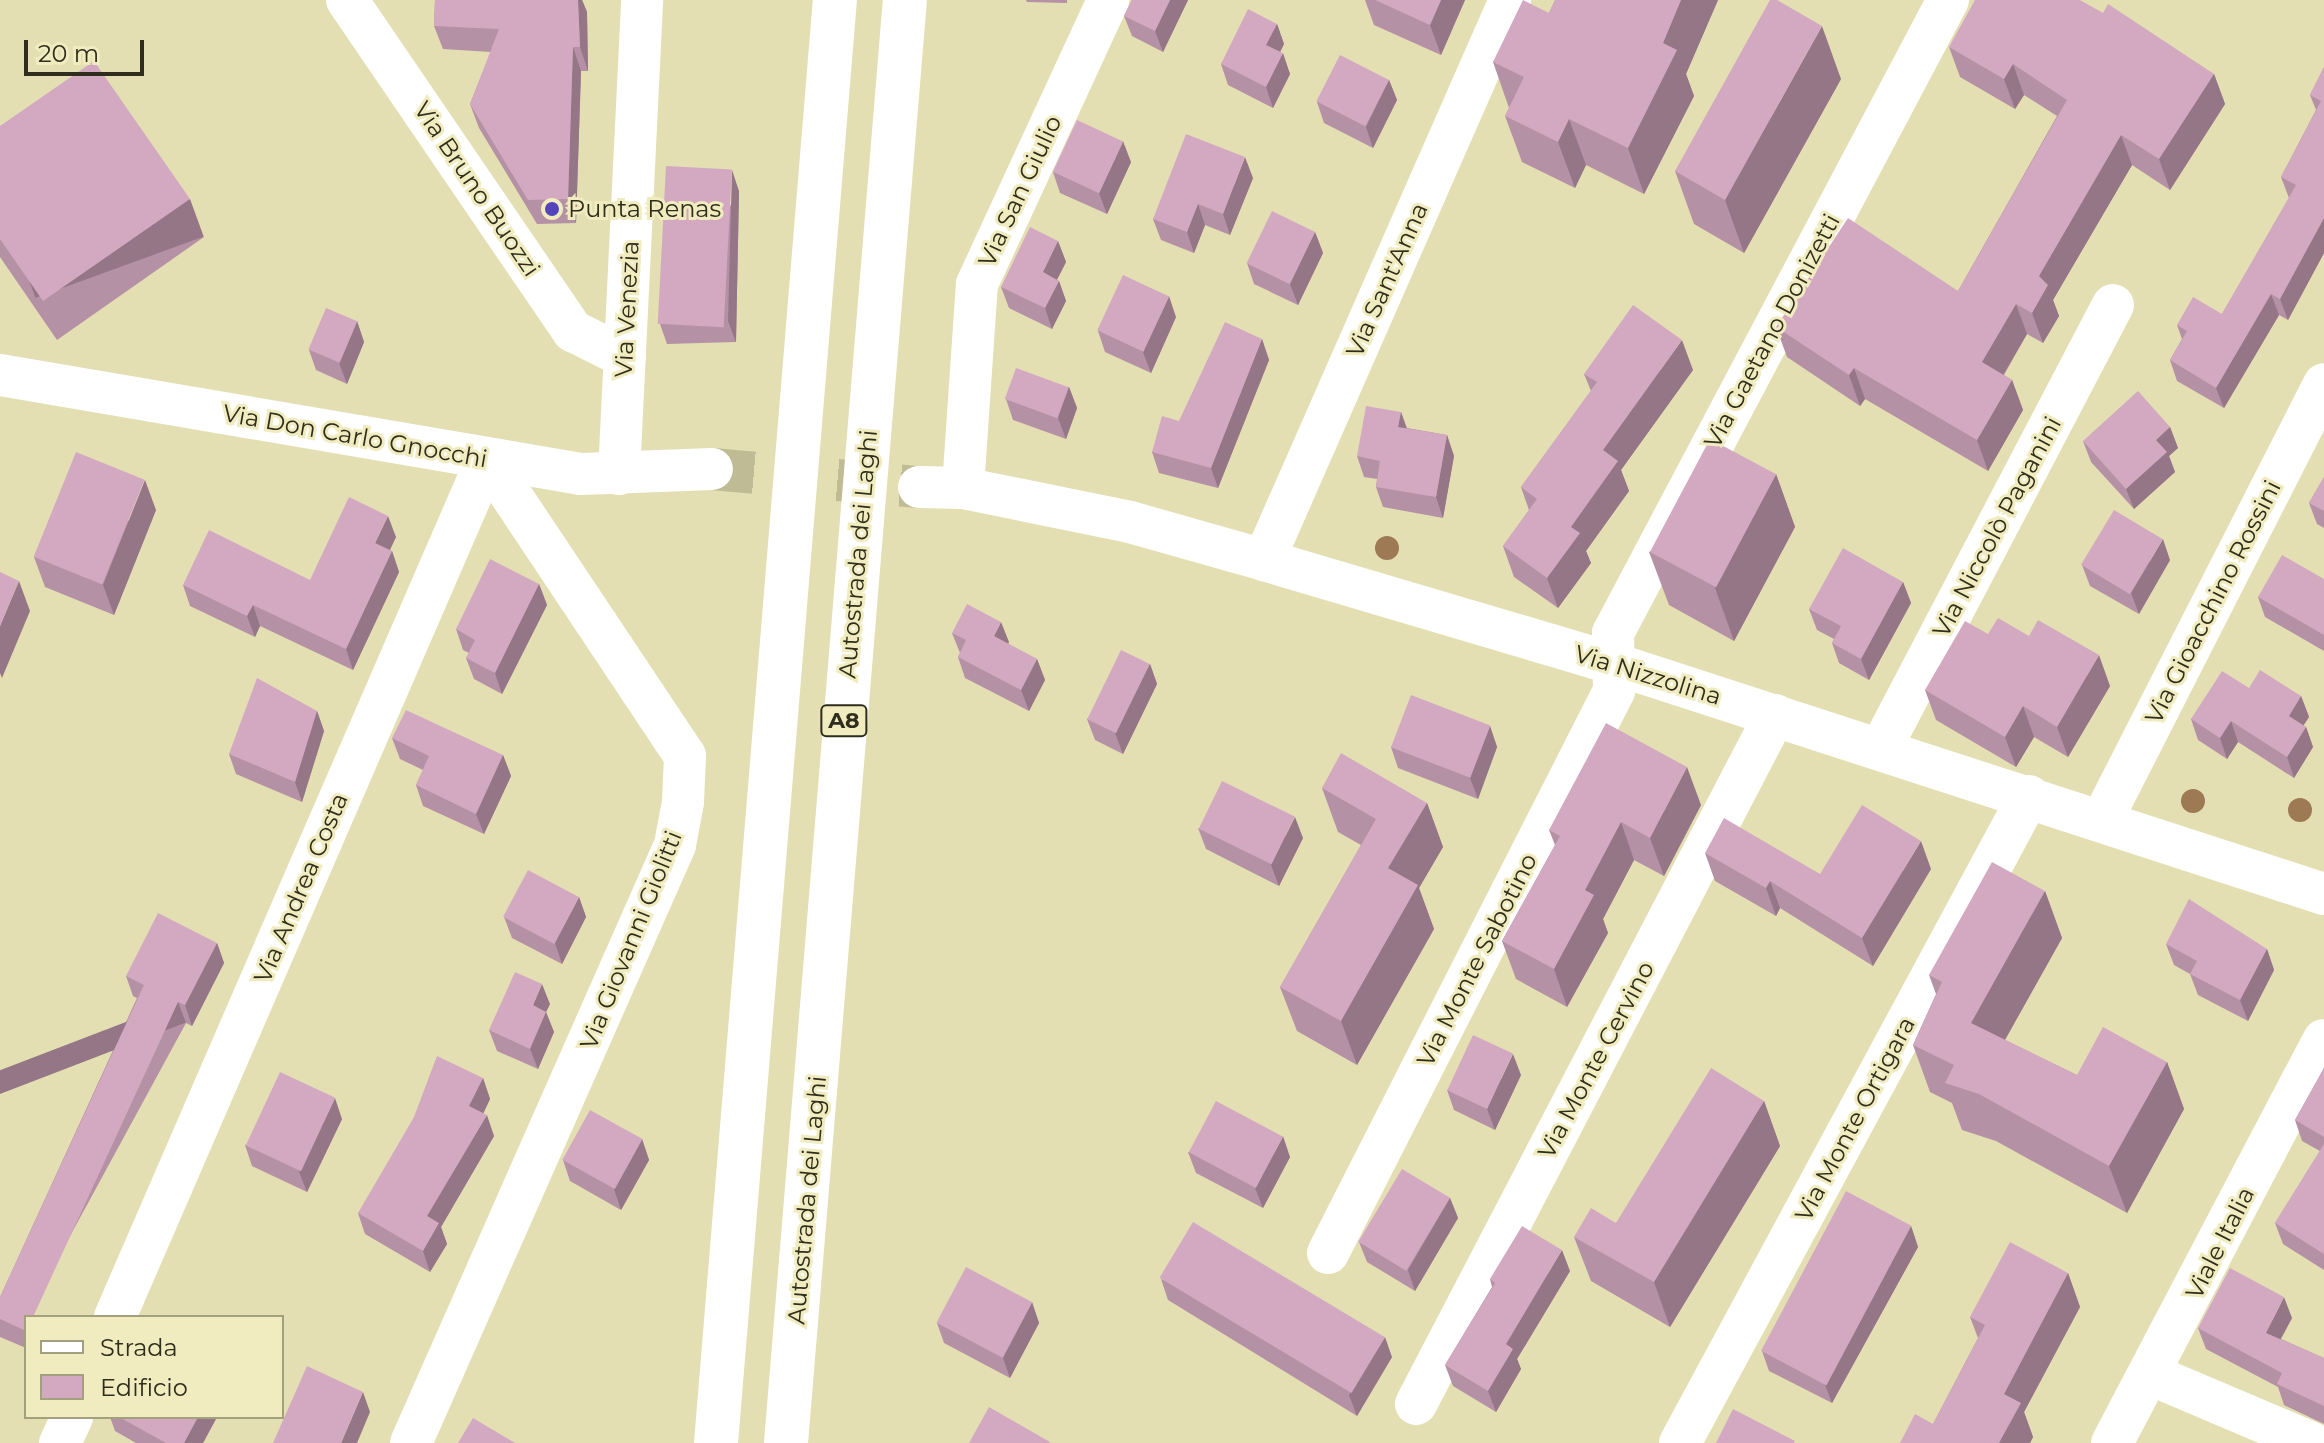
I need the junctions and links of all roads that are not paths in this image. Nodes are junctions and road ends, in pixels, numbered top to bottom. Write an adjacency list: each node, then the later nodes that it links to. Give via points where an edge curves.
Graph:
1 (347, 0): 9 (street, Via Bruno Buozzi, via 573,331)
2 (642, 0): 9 (street, Via Venezia)
3 (835, 0): 32 (highway)
4 (905, 0): 33 (highway, Autostrada dei Laghi / A8)
5 (1108, 0): 16 (street, Via San Giulio, via 977,284)
6 (1510, 0): 17 (street, Via Sant'Anna)
7 (1948, 0): 18 (street, Via Gaetano Donizetti, via 1613,633)
8 (2113, 305): 20 (street, Via Niccolò Paganini)
9 (625, 357): 14 (street, Via Venezia)
10 (0, 375): 12 (street, Via Don Carlo Gnocchi)
11 (2324, 384): 22 (street, Via Gioacchino Rossini)
12 (487, 459): 14 (street, Via Don Carlo Gnocchi); 26 (street, Via Andrea Costa); 31 (street, Via Giovanni Giolitti, via 685,756 683,802 669,859)
13 (712, 469): 14 (street, Via Don Carlo Gnocchi)
14 (619, 474)
15 (919, 487): 16 (street)
16 (963, 488): 17 (street, Via Nizzolina, via 1130,522)
17 (1264, 560): 18 (street, Via Nizzolina)
18 (1618, 665): 19 (street, Via Nizzolina); 25 (street, Via Monte Sabotino, via 1614,691)
19 (1775, 715): 20 (street, Via Nizzolina); 28 (street, Via Monte Cervino)
20 (1881, 748): 21 (street, Via Nizzolina)
21 (2029, 796): 22 (street, Via Nizzolina); 34 (street, Via Monte Ortigara)
22 (2102, 820): 23 (street, Via Nizzolina)
23 (2324, 894)
24 (2324, 1040): 27 (street, Viale Italia)
25 (1328, 1253)
26 (116, 1315)
27 (2152, 1375): 35 (street, Viale Italia); 36 (street)
28 (1416, 1404)
29 (71, 1419): 30 (street)
30 (60, 1443)
31 (411, 1443)
32 (716, 1443)
33 (786, 1443)
34 (1680, 1443)
35 (2112, 1443)
36 (2312, 1443)

